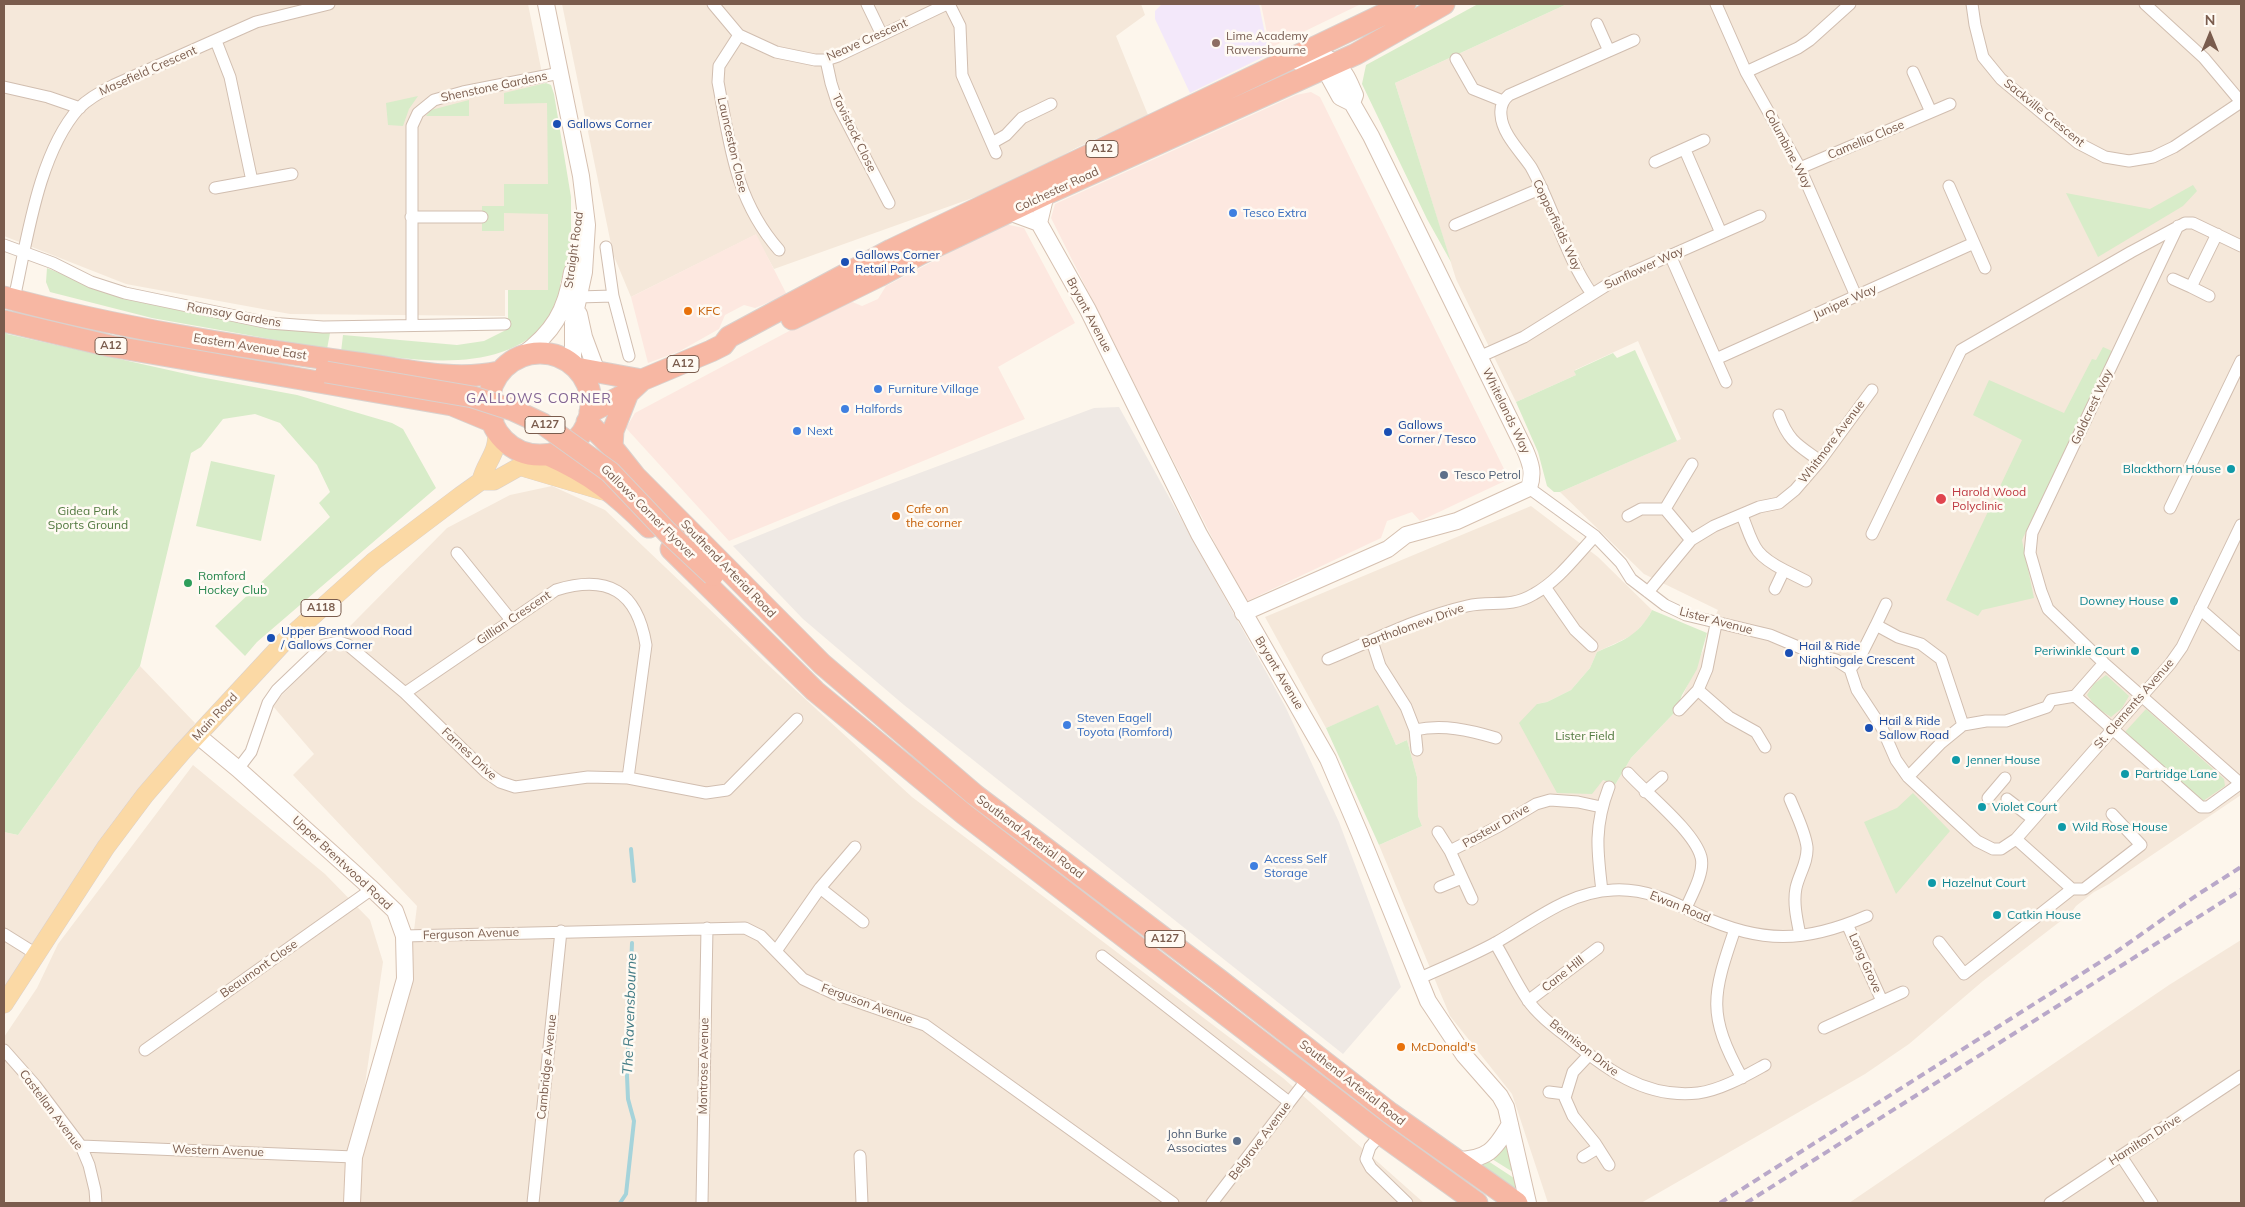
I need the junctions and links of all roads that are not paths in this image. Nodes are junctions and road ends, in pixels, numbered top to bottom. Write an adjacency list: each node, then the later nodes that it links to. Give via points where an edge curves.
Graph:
1 (329, 4): 17 (street, Masefield Crescent, via 256,22)
2 (546, 4): 25 (street, Straight Road)
3 (713, 4): 13 (street, Neave Crescent)
4 (867, 4): 14 (street)
5 (948, 4): 14 (street, Neave Crescent); 29 (street, via 960,26 962,75 994,148 1022,118)
6 (1405, 4): 15 (highway, Colchester Road / A12)
7 (1444, 4): 22 (highway, Colchester Road / A12)
8 (1716, 4): 23 (street, Columbine Way)
9 (1850, 4): 23 (street, via 1804,44)
10 (1972, 4): 28 (street, Sackville Crescent, via 1983,57 2001,79 2078,143 2105,157 2129,160 2152,157 2174,147)
11 (2145, 4): 28 (street, via 2204,58)
12 (1597, 24): 18 (street)
13 (739, 35): 21 (street, Neave Crescent, via 790,56); 58 (street, Launceston Close, via 719,66 718,82 738,180 762,230)
14 (882, 35): 21 (street, Neave Crescent)
15 (1338, 35): 19 (highway, Colchester Road / A12); 22 (highway)
16 (1634, 40): 18 (street)
17 (216, 41): 31 (street, Masefield Crescent, via 114,85); 38 (street, via 230,78)
18 (1609, 51): 27 (street, via 1509,95)
19 (1290, 58): 22 (street, A12, via 1305,65 1324,56); 74 (highway, Colchester Road / A12, via 891,250 729,337)
20 (1456, 59): 27 (street, via 1473,89)
21 (826, 60): 44 (street, Tavistock Close, via 838,106)
22 (1334, 63): 43 (highway, Colchester Road / A12); 77 (street, Whitelands Way, via 1329,77 1340,98 1352,103 1390,173)
23 (1746, 72): 36 (street, Columbine Way)
24 (1913, 72): 32 (street)
25 (560, 73): 40 (street, Straight Road); 47 (street, Shenstone Gardens, via 434,100 418,113 412,126)
26 (4, 87): 31 (street, via 48,96)
27 (1503, 101): 42 (street, Copperfields Way, via 1503,123)
28 (2241, 102)
29 (1051, 104)
30 (1950, 104): 32 (street, Camellia Close)
31 (80, 108): 59 (street, Masefield Crescent, via 63,129 51,153)
32 (1931, 112): 36 (street, Camellia Close)
33 (1704, 140): 34 (street)
34 (1685, 150): 35 (street); 52 (street)
35 (1655, 162)
36 (1800, 168): 66 (street, Columbine Way)
37 (292, 174): 38 (street)
38 (252, 181): 41 (street)
39 (1949, 186): 54 (street)
40 (583, 187): 68 (street, Straight Road, via 587,245); 75 (street, Straight Road, via 564,306 547,335)
41 (215, 188)
42 (1542, 188): 50 (street); 64 (street, Copperfields Way, via 1574,262)
43 (1046, 194): 45 (highway, Colchester Road / A12); 49 (street)
44 (888, 203)
45 (1009, 212): 49 (street); 74 (highway, Colchester Road / A12, via 790,320 733,345)
46 (1760, 216): 52 (street, Sunflower Way)
47 (412, 217): 48 (street); 72 (street, Shenstone Gardens)
48 (482, 217)
49 (1039, 223): 116 (street, Bryant Avenue, via 1088,310 1199,534)
50 (1455, 226)
51 (2178, 226): 53 (street, via 2193,223); 104 (street, via 1961,350); 124 (street, Goldcrest Way, via 2032,533 2030,553 2048,609)
52 (1721, 234): 60 (street, Sunflower Way)
53 (2218, 234): 56 (street); 63 (street)
54 (1974, 243): 61 (street); 66 (street, Juniper Way)
55 (4, 245): 59 (street, Ramsay Gardens)
56 (2241, 246)
57 (606, 247): 65 (street)
58 (779, 250)
59 (25, 252): 69 (street, Masefield Crescent); 72 (street, Ramsay Gardens, via 124,293 219,314 269,323 324,327)
60 (1670, 255): 64 (street, Sunflower Way); 78 (street)
61 (1985, 268)
62 (2173, 279): 63 (street)
63 (2191, 287): 67 (street)
64 (1592, 294): 77 (street, Sunflower Way, via 1524,337)
65 (613, 296): 68 (street); 76 (street)
66 (1856, 296): 78 (street, Juniper Way)
67 (2209, 296)
68 (578, 297): 81 (street, Straight Road, via 573,323); 84 (street, via 584,337)
69 (9, 298): 73 (highway, Eastern Avenue East / A12)
70 (4, 321): 80 (highway, Eastern Avenue East / A12, via 110,346)
71 (505, 324): 72 (street, Ramsay Gardens)
72 (412, 326)
73 (197, 339): 82 (highway, A127); 83 (highway, Eastern Avenue East / A12, via 452,376 482,376)
74 (723, 345): 86 (highway, Colchester Road / A12)
75 (521, 356): 81 (highway, via 548,353); 83 (highway)
76 (629, 356)
77 (1480, 357): 97 (street, Whitelands Way, via 1530,463 1532,477)
78 (1716, 359): 85 (street)
79 (2241, 361): 99 (street)
80 (219, 366): 82 (highway, A127); 90 (highway, Eastern Avenue East / A12, via 452,405)
81 (574, 366): 84 (highway); 89 (highway, via 589,391)
82 (326, 372): 109 (highway, Gallows Corner Flyover / A127, bridge, via 473,397 543,424 610,472)
83 (499, 372): 90 (highway, via 488,401)
84 (598, 372): 86 (highway)
85 (1726, 382)
86 (635, 386): 89 (highway, Colchester Road / A12); 91 (highway, via 613,431)
87 (1872, 390): 93 (street, Whitmore Avenue)
88 (1779, 415): 93 (street, Whitmore Avenue, via 1786,433)
89 (588, 417): 91 (highway, Southend Arterial Road / A127); 92 (highway, via 583,430 569,445)
90 (494, 426): 92 (highway, via 503,439 521,451); 96 (main road, Main Road / A118, via 496,450)
91 (612, 447): 125 (highway, Southend Arterial Road / A127, via 635,476)
92 (545, 455): 95 (main road, Main Road / A118); 98 (highway, Southend Arterial Road / A127, via 602,484)
93 (1820, 461): 101 (street, Whitmore Avenue, via 1779,503)
94 (1692, 464): 100 (street)
95 (522, 467): 96 (main road, Main Road / A118, via 494,480); 98 (main road, via 611,494)
96 (481, 481): 137 (main road, Main Road / A118, via 374,561 285,641)
97 (1529, 488): 105 (street, Lister Avenue); 116 (street, via 1457,521 1406,535 1388,549)
98 (627, 505): 128 (highway, Southend Arterial Road / A127)
99 (2170, 508)
100 (1665, 509): 102 (street, via 1641,509); 106 (street)
101 (1742, 515): 106 (street, Whitmore Avenue); 108 (street, via 1764,560)
102 (1628, 516)
103 (2241, 526): 115 (street, St. Clements Avenue)
104 (1872, 534)
105 (1595, 536): 111 (street, Bartholomew Drive); 113 (street, Lister Avenue, via 1621,563 1631,579)
106 (1691, 540): 113 (street, Whitmore Avenue)
107 (457, 554): 117 (street)
108 (1784, 570): 110 (street); 112 (street)
109 (713, 575): 125 (highway, A127, via 800,653); 128 (highway, A127)
110 (1806, 580)
111 (1545, 587): 120 (street, Bartholomew Drive, via 1518,602 1470,605); 122 (street, via 1575,630)
112 (1775, 589)
113 (1648, 592): 118 (street, Lister Avenue, via 1676,611)
114 (1886, 604): 119 (street)
115 (2200, 609): 121 (street); 131 (street, St. Clements Avenue, via 2182,647)
116 (1243, 613): 183 (street, Bryant Avenue, via 1328,760)
117 (511, 620): 129 (street, Gillian Crescent); 145 (street, Gillian Crescent, via 556,590 576,584 596,583 615,590 634,605 643,626 646,645)
118 (1716, 624): 126 (street, Lister Avenue, via 1770,635 1836,660); 127 (street, via 1707,669)
119 (1876, 626): 126 (street); 134 (street, via 1921,644 1941,659)
120 (1372, 641): 123 (street, Bartholomew Drive); 136 (street, via 1380,666 1406,707)
121 (2241, 645)
122 (1592, 646)
123 (1328, 659)
124 (2104, 663): 130 (street); 131 (street, Goldcrest Way)
125 (822, 664): 207 (highway, Southend Arterial Road / A127, via 975,795)
126 (1850, 669): 144 (street, via 1856,690 1882,728 1896,760)
127 (1698, 690): 132 (street); 139 (street, via 1729,717 1756,732)
128 (815, 691): 194 (highway, Southend Arterial Road / A127, via 964,814)
129 (405, 693): 141 (street, Farnes Drive, via 348,646 339,642 324,645 277,690 268,703 251,752); 145 (street, Farnes Drive, via 500,782 515,787 588,777)
130 (2076, 696): 134 (street, via 2052,700 2047,707 2006,721); 135 (street)
131 (2141, 696): 135 (street, St. Clements Avenue); 147 (street, Goldcrest Way)
132 (1678, 710)
133 (797, 719): 145 (street, Farnes Drive, via 727,790 706,792)
134 (1963, 725): 144 (street, via 1941,742)
135 (2112, 729): 147 (street, via 2201,807 2208,806); 155 (street, St. Clements Avenue)
136 (1415, 730): 138 (street, via 1445,727); 140 (street)
137 (197, 735): 141 (street, Upper Brentwood Road); 181 (main road, Main Road / A118, via 145,795 106,847)
138 (1496, 738)
139 (1764, 747)
140 (1417, 750)
141 (238, 769): 163 (street, Upper Brentwood Road)
142 (1628, 774): 149 (street)
143 (1662, 777): 149 (street)
144 (1908, 777): 157 (street, via 1977,841 1993,849 2001,849)
145 (628, 778)
146 (2005, 778): 150 (street)
147 (2241, 783)
148 (1609, 786): 153 (street)
149 (1645, 792): 167 (street, via 1689,835 1701,857 1701,870)
150 (1988, 798)
151 (1790, 799): 175 (street, via 1807,849 1795,897)
152 (2007, 799): 155 (street)
153 (1601, 806): 159 (street, Pasteur Drive, via 1550,800 1536,804); 165 (street, via 1596,845)
154 (2112, 814): 164 (street, via 2141,845 2084,889)
155 (2033, 819): 157 (street, St. Clements Avenue)
156 (1438, 832): 159 (street)
157 (2016, 839): 164 (street)
158 (855, 847): 161 (street)
159 (1450, 852): 160 (street)
160 (1462, 878): 162 (street); 166 (street)
161 (820, 888): 169 (street); 180 (street)
162 (1440, 888)
163 (372, 889): 176 (street, Upper Brentwood Road, via 394,911); 190 (street, Beaumont Close)
164 (2072, 889): 178 (street, via 1964,974)
165 (1602, 891): 167 (street, Ewan Road, via 1655,895); 177 (street, Ewan Road, via 1567,900)
166 (1472, 899)
167 (1686, 908): 172 (street, Ewan Road)
168 (1867, 916): 170 (street, Ewan Road)
169 (863, 922)
170 (1847, 924): 175 (street, Ewan Road, via 1824,932); 186 (street, Long Grove)
171 (707, 928): 173 (street, Ferguson Avenue); 180 (street, Ferguson Avenue, via 745,928 761,936); 212 (street, Montrose Avenue)
172 (1735, 929): 175 (street, Ewan Road, via 1781,938); 195 (street, via 1719,980 1716,1008 1721,1036)
173 (560, 931): 176 (street, Ferguson Avenue); 211 (street, Cambridge Avenue)
174 (4, 934): 181 (street)
175 (1800, 935)
176 (404, 936): 203 (street, Upper Brentwood Road, via 404,979)
177 (1496, 942): 183 (street, Ewan Road); 185 (street, Bennison Drive)
178 (1939, 942)
179 (1598, 948): 185 (street, Cane Hill)
180 (776, 952): 214 (street, Ferguson Avenue, via 803,979 835,994 925,1025)
181 (36, 954): 187 (main road, Main Road / A118)
182 (1102, 956): 198 (street)
183 (1418, 979): 199 (street, Bryant Avenue, via 1428,1001 1464,1055 1500,1096)
184 (1903, 992): 186 (street, Long Grove)
185 (1528, 1001): 191 (street, Bennison Drive)
186 (1882, 1002): 188 (street, Long Grove)
187 (4, 1004)
188 (1824, 1028)
189 (4, 1050): 201 (street, Castellan Avenue)
190 (145, 1050)
191 (1589, 1055): 195 (street, Bennison Drive, via 1621,1077 1663,1093 1700,1093); 197 (street, via 1573,1072)
192 (1765, 1066): 195 (street, Bennison Drive)
193 (2241, 1076): 205 (street, Hamilton Drive)
194 (1308, 1078): 198 (street, Belgrave Avenue); 200 (highway, Southend Arterial Road / A127)
195 (1742, 1078)
196 (1549, 1092): 197 (street)
197 (1565, 1094): 202 (street, via 1573,1116)
198 (1289, 1102): 215 (street, Belgrave Avenue)
199 (1510, 1124): 207 (street, via 1496,1147 1484,1156 1474,1160); 219 (street, Bryant Avenue)
200 (1381, 1134): 216 (street, via 1370,1147 1366,1159); 217 (highway, Southend Arterial Road / A127)
201 (81, 1146): 203 (street, Western Avenue); 209 (street, Castellan Avenue, via 91,1174)
202 (1598, 1148): 206 (street); 208 (street)
203 (354, 1156): 210 (street, Upper Brentwood Road)
204 (860, 1156): 213 (street)
205 (2121, 1156): 220 (street, Hamilton Drive); 221 (street)
206 (1583, 1157)
207 (1456, 1160): 218 (highway, Southend Arterial Road / A127)
208 (1609, 1165)
209 (96, 1203)
210 (352, 1203)
211 (533, 1203)
212 (702, 1203)
213 (862, 1203)
214 (1173, 1203)
215 (1212, 1203)
216 (1407, 1203)
217 (1477, 1203)
218 (1517, 1203)
219 (1528, 1203)
220 (2050, 1203)
221 (2152, 1203)

